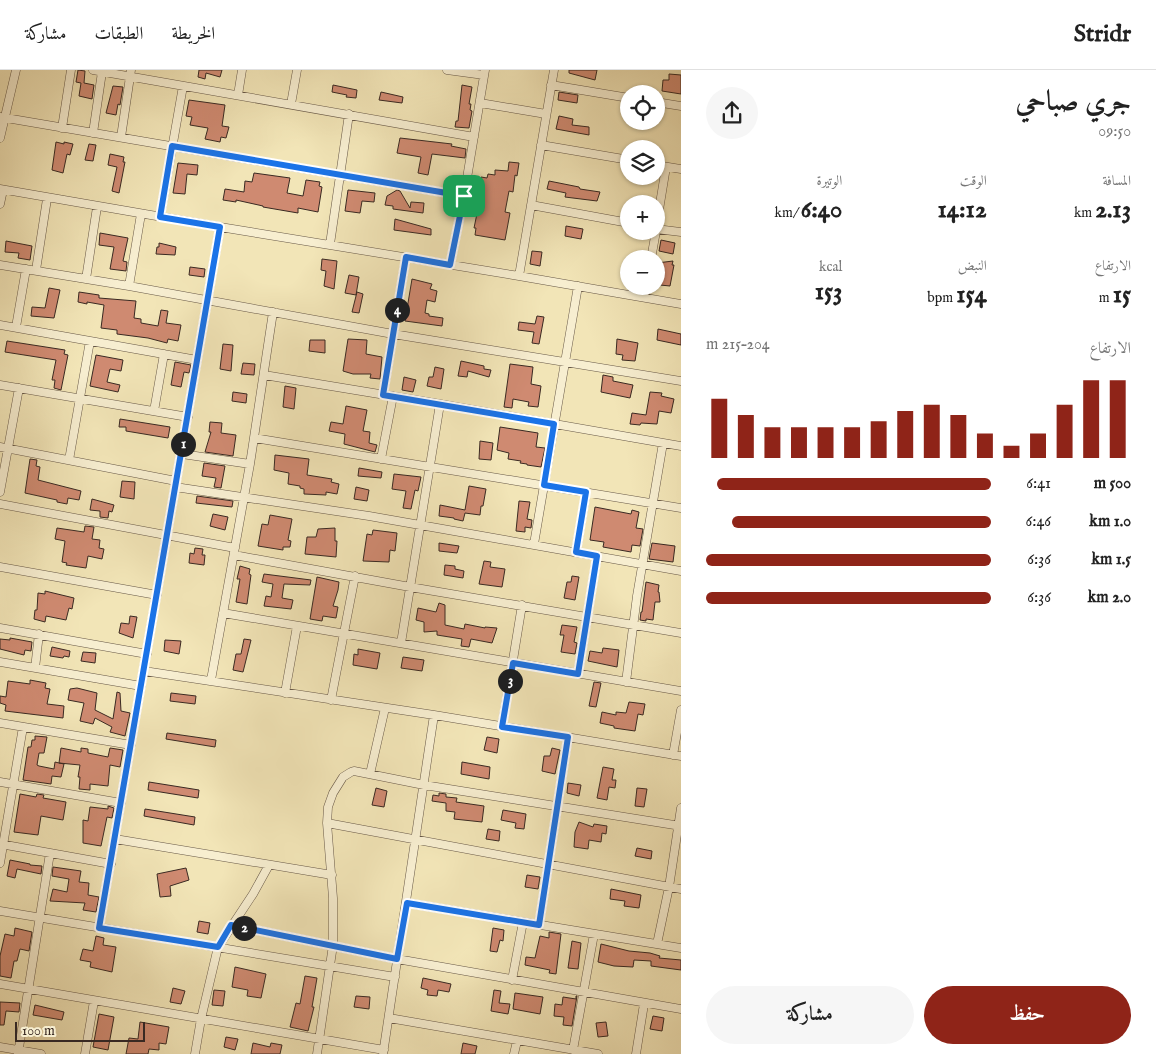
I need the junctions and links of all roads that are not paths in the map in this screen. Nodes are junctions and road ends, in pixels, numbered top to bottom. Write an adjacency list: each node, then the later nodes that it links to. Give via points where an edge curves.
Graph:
1 (16, 70): 21 (street)
2 (71, 70): 22 (street)
3 (93, 70): 8 (street)
4 (242, 70): 13 (street)
5 (297, 70): 17 (street)
6 (447, 70): 9 (street)
7 (554, 70): 11 (street)
8 (102, 72): 10 (street); 23 (street)
9 (485, 72): 15 (street)
10 (131, 73): 12 (street); 24 (street)
11 (551, 85): 14 (street); 20 (street)
12 (183, 86): 13 (street); 27 (street)
13 (238, 95): 17 (street)
14 (620, 96)
15 (480, 103): 20 (street); 25 (street)
16 (665, 103): 18 (street)
17 (291, 104): 19 (street)
18 (681, 106)
19 (349, 114): 25 (street); 32 (street)
20 (546, 114): 28 (street)
21 (2, 118): 22 (street); 26 (street)
22 (62, 128): 23 (street)
23 (94, 133): 24 (street)
24 (121, 137): 27 (street)
25 (474, 137): 35 (street)
26 (0, 138)
27 (172, 146): 32 (street); 41 (street)
28 (541, 146): 29 (street); 38 (street)
29 (620, 159)
30 (666, 167): 31 (street); 34 (street)
31 (681, 169)
32 (341, 175): 35 (street); 46 (street)
33 (1, 190): 36 (street); 37 (street)
34 (661, 195)
35 (464, 196): 48 (street)
36 (47, 199): 39 (street); 51 (street)
37 (0, 204)
38 (531, 205): 42 (street); 52 (street)
39 (97, 207): 40 (street); 53 (street)
40 (141, 214): 41 (street); 54 (street)
41 (160, 217): 43 (street)
42 (620, 221)
43 (220, 227): 46 (street); 57 (street)
44 (665, 230): 45 (street)
45 (681, 232)
46 (330, 244): 47 (street)
47 (406, 257): 48 (street); 62 (street)
48 (450, 265): 52 (street)
49 (0, 266): 50 (street)
50 (26, 269): 51 (street); 61 (street)
51 (36, 270): 53 (street)
52 (519, 276): 55 (street)
53 (86, 279): 54 (street)
54 (129, 286): 57 (street)
55 (578, 286): 56 (street); 66 (street)
56 (644, 297): 58 (street)
57 (208, 300): 59 (street); 65 (street)
58 (681, 304)
59 (273, 312): 62 (street); 67 (street)
60 (0, 325): 61 (street)
61 (16, 328): 63 (street)
62 (393, 334): 66 (street); 71 (street)
63 (90, 341): 64 (street); 73 (street)
64 (164, 354): 65 (street); 75 (street)
65 (197, 360): 76 (street)
66 (565, 361): 68 (street); 77 (street)
67 (264, 375): 71 (street); 78 (street)
68 (681, 380)
69 (0, 385): 70 (street)
70 (19, 388): 73 (street); 82 (street)
71 (383, 395): 72 (street)
72 (392, 396): 74 (street); 84 (street)
73 (80, 398): 75 (street); 85 (street)
74 (440, 404): 77 (street); 87 (street)
75 (154, 411): 76 (street)
76 (188, 417): 83 (street)
77 (554, 424): 79 (street); 89 (street)
78 (254, 438): 84 (street); 86 (street)
79 (663, 443): 80 (street); 93 (street)
80 (681, 446)
81 (0, 447): 82 (street)
82 (9, 449): 85 (street); 90 (street)
83 (182, 454): 86 (street); 88 (street)
84 (381, 459): 87 (street)
85 (69, 460): 88 (street)
86 (250, 464): 92 (street)
87 (430, 467): 89 (street); 96 (street)
88 (176, 484): 92 (street); 97 (street)
89 (544, 485): 91 (street); 98 (street)
90 (0, 492)
91 (586, 492): 93 (street); 100 (street)
92 (244, 497): 96 (street); 99 (street)
93 (652, 503): 95 (street); 102 (street)
94 (0, 504): 97 (street)
95 (681, 508)
96 (420, 526): 98 (street); 106 (street)
97 (167, 536): 99 (street); 107 (street)
98 (534, 544): 100 (street)
99 (235, 552): 105 (street); 109 (street)
100 (576, 552): 101 (street)
101 (597, 556): 102 (street); 110 (street)
102 (642, 564): 104 (street); 111 (street)
103 (0, 567): 107 (street)
104 (681, 570)
105 (355, 576): 106 (street); 116 (street)
106 (410, 587): 108 (street); 117 (street)
107 (156, 595): 118 (street)
108 (522, 606): 110 (street); 120 (street)
109 (223, 613): 112 (street); 124 (street)
110 (586, 617): 111 (street); 123 (street)
111 (633, 625): 114 (street); 125 (street)
112 (298, 626): 116 (street); 128 (street)
113 (0, 628): 115 (street)
114 (681, 633)
115 (39, 634): 118 (street); 121 (street)
116 (345, 634): 117 (street); 129 (street)
117 (401, 643): 120 (street)
118 (147, 654): 122 (street)
119 (0, 662): 121 (street)
120 (513, 663): 123 (street); 135 (street)
121 (35, 668): 126 (street)
122 (144, 671): 124 (street); 126 (street)
123 (578, 674): 125 (street)
124 (211, 680): 128 (street)
125 (626, 682): 127 (street)
126 (141, 686): 137 (street)
127 (681, 691)
128 (285, 693): 129 (street)
129 (331, 700): 130 (street)
130 (385, 708): 132 (street); 139 (street)
131 (681, 710): 138 (street)
132 (434, 716): 135 (street); 142 (street)
133 (0, 723): 134 (street)
134 (23, 727): 137 (street); 141 (street)
135 (502, 727): 136 (street)
136 (568, 737): 138 (street); 144 (street)
137 (131, 746): 143 (street)
138 (677, 755)
139 (370, 774): 142 (street); 146 (street, via 354,771 343,777 330,800)
140 (0, 782): 141 (street)
141 (13, 785): 143 (street); 150 (street)
142 (424, 785): 144 (street); 149 (street)
143 (121, 803): 148 (street)
144 (556, 806): 147 (street); 154 (street)
145 (681, 808): 147 (street)
146 (327, 823): 149 (street); 156 (street)
147 (680, 825): 157 (street)
148 (115, 839): 153 (street); 155 (street)
149 (415, 840): 154 (street); 159 (street)
150 (2, 844): 151 (street); 152 (street)
151 (50, 853): 153 (street); 161 (street)
152 (0, 863)
153 (111, 864): 165 (street)
154 (549, 864): 157 (street); 164 (street)
155 (269, 865): 156 (street); 163 (street)
156 (332, 876): 168 (street)
157 (669, 887): 158 (street); 167 (street)
158 (681, 888)
159 (407, 903): 162 (street); 171 (street)
160 (0, 911): 161 (street)
161 (39, 918): 165 (street); 176 (street)
162 (523, 922): 164 (street); 174 (street)
163 (231, 925): 168 (street); 169 (street)
164 (539, 925): 166 (street)
165 (99, 928): 169 (street)
166 (594, 934): 167 (street); 177 (street)
167 (657, 944): 170 (street)
168 (333, 945): 171 (street); 172 (street)
169 (218, 947): 172 (street); 182 (street)
170 (681, 948)
171 (397, 959): 173 (street); 174 (street)
172 (330, 966): 173 (street); 183 (street)
173 (395, 977): 181 (street)
174 (512, 980): 177 (street)
175 (0, 984): 176 (street)
176 (28, 989): 178 (street); 187 (street)
177 (584, 993): 179 (street); 186 (street)
178 (94, 1001): 182 (street); 190 (street)
179 (644, 1004): 180 (street); 195 (street)
180 (681, 1009)
181 (389, 1018): 184 (street); 188 (street)
182 (201, 1019): 183 (street); 191 (street)
183 (320, 1039): 188 (street); 192 (street)
184 (517, 1041): 186 (street); 193 (street)
185 (0, 1047): 187 (street)
186 (573, 1050): 194 (street)
187 (18, 1052): 189 (street)
188 (383, 1052)
189 (41, 1054)
190 (85, 1054)
191 (195, 1054)
192 (317, 1054)
193 (514, 1054)
194 (598, 1054)
195 (636, 1054)

